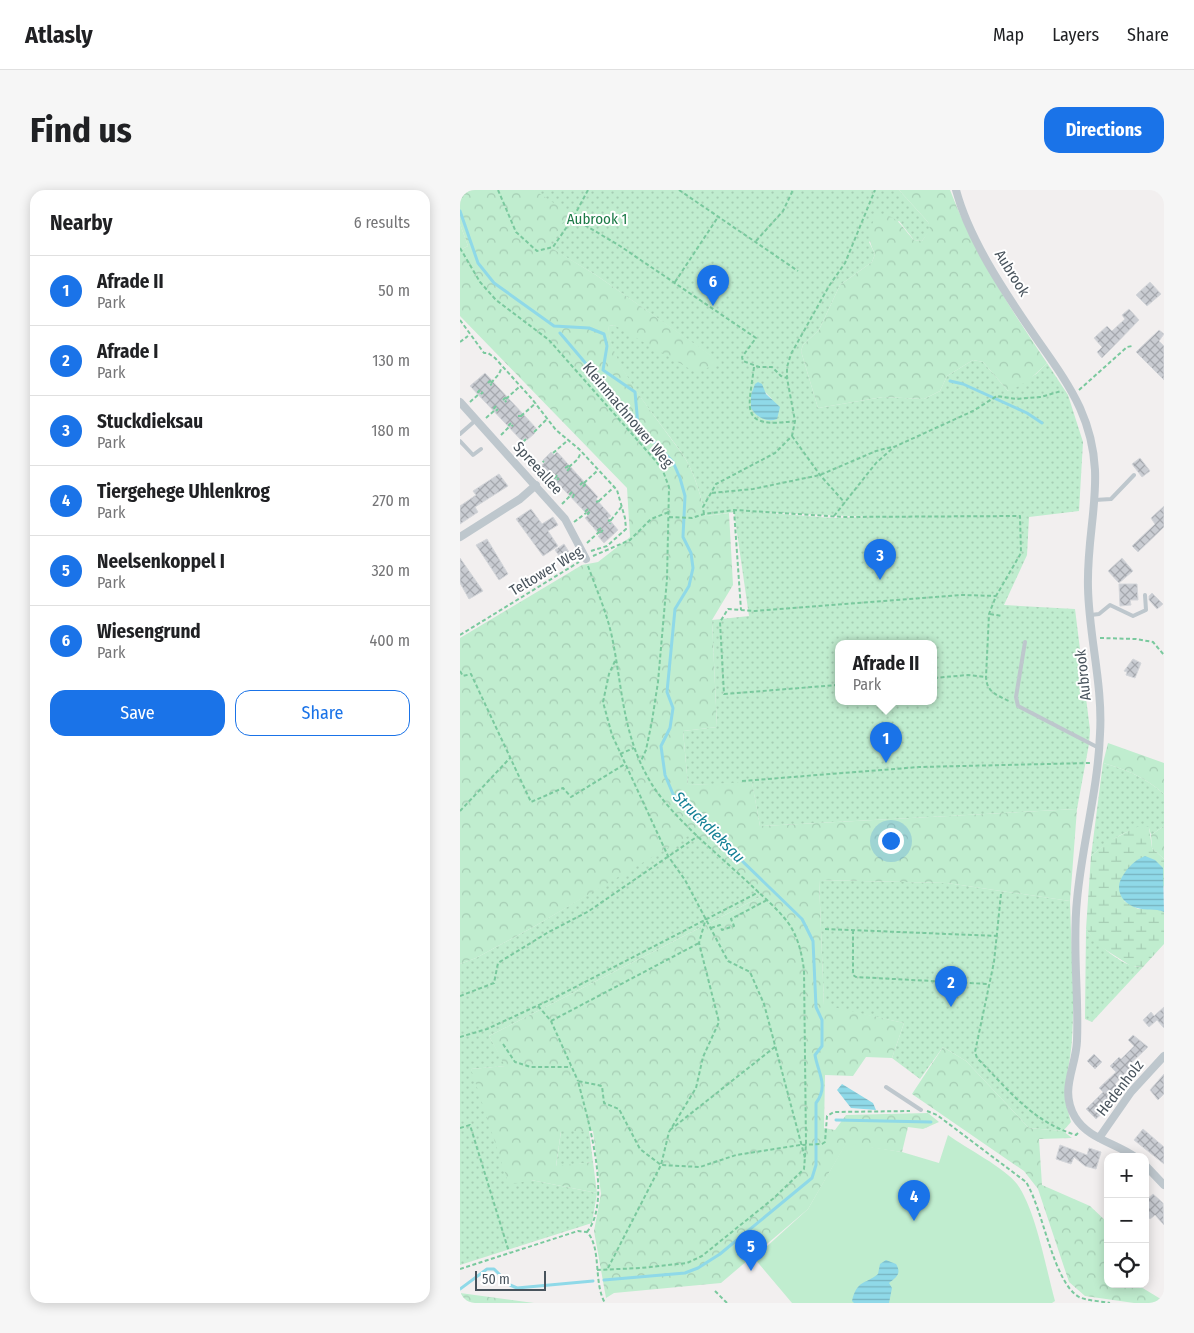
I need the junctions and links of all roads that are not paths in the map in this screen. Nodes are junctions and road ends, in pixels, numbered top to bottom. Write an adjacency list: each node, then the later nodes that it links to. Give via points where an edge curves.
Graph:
1 (956, 190): 9 (street, Aubrook, via 981,249 1080,408 1096,458)
2 (462, 405): 3 (street, Spreeallee)
3 (478, 421): 4 (lane); 8 (street, Spreeallee)
4 (460, 434)
5 (460, 441): 6 (lane, via 473,456)
6 (481, 449)
7 (1134, 475): 9 (lane, via 1112,499)
8 (536, 485): 10 (street, via 520,499); 11 (street, Spreeallee, via 569,526)
9 (1095, 500): 13 (street, Aubrook, via 1088,583)
10 (460, 537)
11 (586, 559)
12 (1145, 595): 13 (lane, via 1146,610 1133,616 1110,605 1099,614)
13 (1091, 615): 15 (street, Aubrook, via 1101,715)
14 (1025, 642): 15 (lane, via 1016,697 1018,706)
15 (1100, 748): 19 (street, Aubrook, via 1076,903 1077,1042 1067,1087 1071,1109 1084,1128)
16 (1164, 1056): 19 (street, Hedenholz, via 1131,1092)
17 (886, 1087): 18 (lane)
18 (921, 1110)
19 (1099, 1138): 20 (street, Aubrook)
20 (1127, 1153)
21 (1149, 1169): 22 (street)
22 (1164, 1184)

